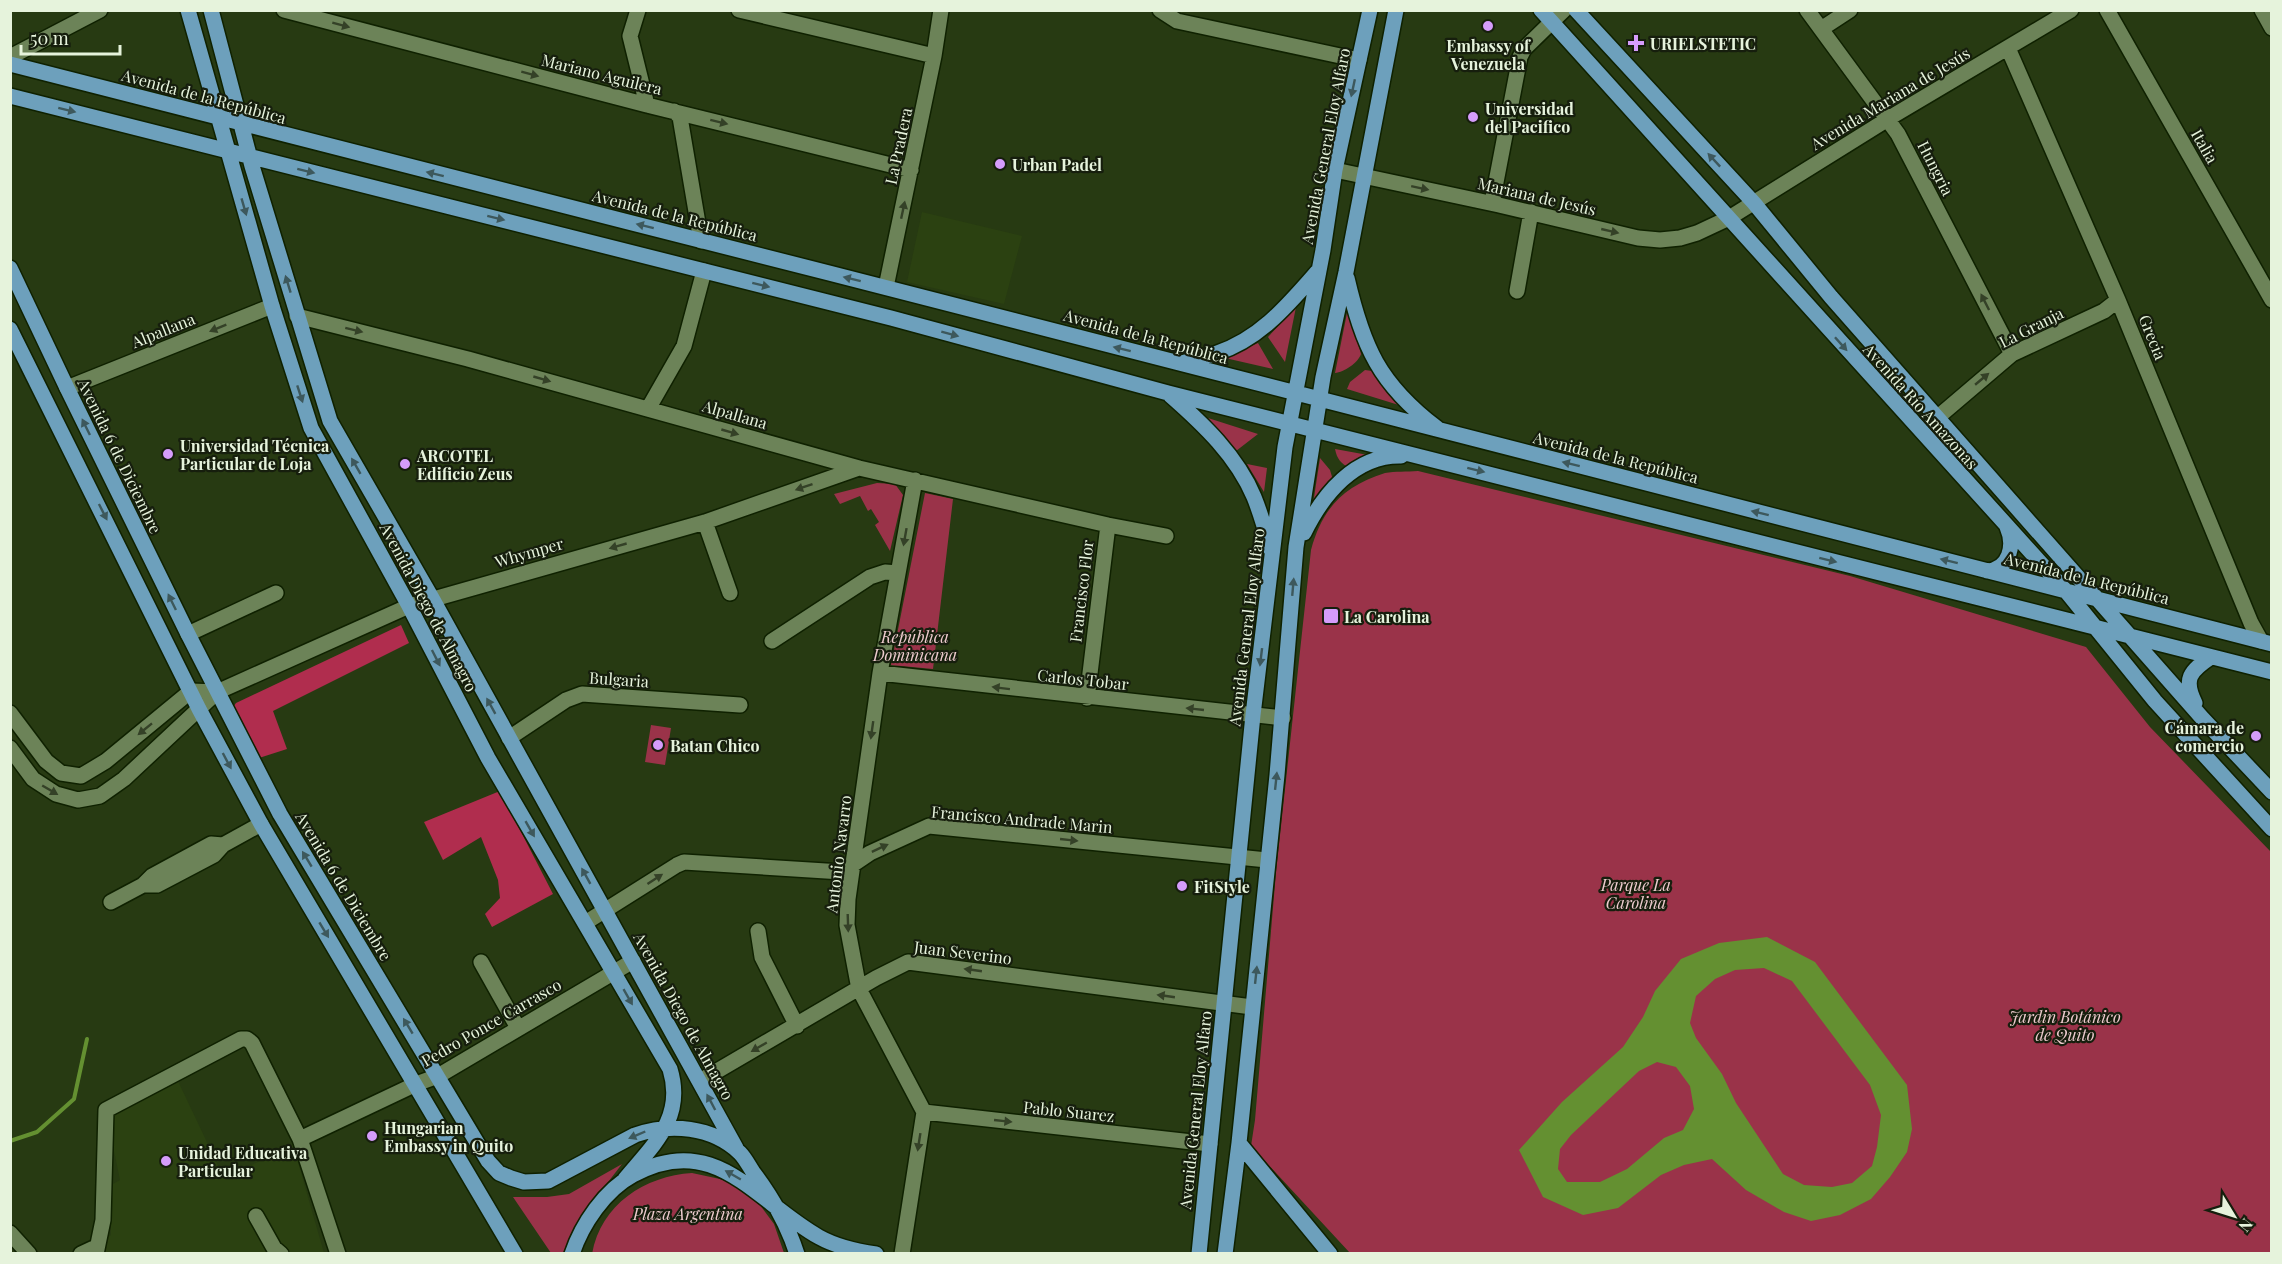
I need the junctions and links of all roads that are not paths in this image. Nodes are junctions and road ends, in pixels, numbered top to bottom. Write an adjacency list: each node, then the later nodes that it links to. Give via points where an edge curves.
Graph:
1 (100, 10): 23 (street)
2 (188, 10): 29 (main road, Avenida Diego de Almagro)
3 (211, 10): 31 (main road, Avenida Diego de Almagro)
4 (284, 10): 27 (street, Mariano Aguilera, one-way to 27)
5 (638, 10): 27 (street, via 630,36)
6 (739, 10): 22 (street)
7 (941, 10): 22 (street, La Pradera)
8 (1160, 10): 24 (street, via 1177,21)
9 (1370, 10): 24 (main road, Avenida General Eloy Alfaro)
10 (1396, 10): 36 (main road)
11 (1564, 10): 18 (street)
12 (1576, 10): 38 (main road, Avenida Río Amazonas, one-way to 12)
13 (1807, 10): 20 (street, Hungria)
14 (1850, 10): 20 (street)
15 (2071, 10): 21 (street, Avenida Mariana de Jesús)
16 (2107, 10): 49 (street, Italia)
17 (2262, 10): 19 (street)
18 (1546, 16): 37 (street, via 1520,57); 40 (main road, Avenida Río Amazonas)
19 (2271, 28)
20 (1821, 29): 30 (street, Hungria)
21 (2008, 48): 30 (street, Avenida Mariana de Jesús); 48 (street, Grecia)
22 (934, 56): 34 (street, La Pradera)
23 (10, 57)
24 (1359, 60): 35 (main road, Avenida General Eloy Alfaro, one-way to 35)
25 (10, 64): 29 (main road, Avenida de la República)
26 (10, 96): 32 (main road, one-way to 32)
27 (647, 105): 28 (street, Mariano Aguilera)
28 (674, 111): 34 (street, Mariano Aguilera, one-way to 34); 41 (street, via 680,117)
29 (219, 119): 31 (main road, Avenida de la República); 32 (main road, Avenida Diego de Almagro)
30 (1887, 120): 38 (street, Avenida Mariana de Jesús); 53 (street, Hungria, one-way to 30, via 1898,134)
31 (241, 124): 33 (main road, Avenida Diego de Almagro); 41 (main road, Avenida de la República, one-way to 31)
32 (228, 151): 33 (main road); 50 (main road, Avenida Diego de Almagro, one-way to 50)
33 (250, 156): 44 (main road, one-way to 44); 51 (main road, Avenida Diego de Almagro, one-way to 33)
34 (911, 170): 46 (street, La Pradera, one-way to 34)
35 (1335, 170): 36 (street, Mariana de Jesús); 43 (main road, Avenida General Eloy Alfaro)
36 (1363, 176): 37 (street, Mariana de Jesús, one-way to 37); 45 (main road)
37 (1491, 203): 39 (street, Mariana de Jesús)
38 (1754, 203): 40 (street, Avenida Mariana de Jesús); 61 (main road, Avenida Río Amazonas)
39 (1530, 212): 40 (street, Mariana de Jesús, one-way to 40, via 1660,240 1697,233); 47 (street)
40 (1729, 218): 69 (main road, Avenida Río Amazonas, one-way to 69)
41 (701, 241): 46 (main road, Avenida de la República, one-way to 41)
42 (10, 268): 56 (main road, Avenida 6 de Diciembre)
43 (1318, 269): 54 (main road, via 1291,302 1256,333 1216,354); 58 (main road, Avenida General Eloy Alfaro)
44 (704, 271): 55 (main road, one-way to 55); 60 (street, via 684,346)
45 (1346, 272): 59 (main road); 64 (main road, via 1356,319 1376,363 1393,387)
46 (886, 287): 54 (main road, Avenida de la República, one-way to 46)
47 (1516, 291)
48 (2118, 300): 53 (street, La Granja, via 2104,311); 86 (street, Grecia, via 2251,623)
49 (2271, 300)
50 (272, 306): 56 (street, Alpallana, one-way to 56); 81 (main road, Avenida Diego de Almagro, one-way to 81, via 311,428)
51 (297, 316): 60 (street, Alpallana, one-way to 60); 79 (main road, Avenida Diego de Almagro, one-way to 51, via 330,421)
52 (10, 329): 90 (main road, one-way to 90)
53 (2012, 354): 61 (street, La Granja, one-way to 53)
54 (1178, 363): 58 (main road, Avenida de la República)
55 (1137, 384): 57 (main road); 62 (main road, via 1177,386)
56 (67, 388): 83 (main road, Avenida 6 de Diciembre, one-way to 56)
57 (1168, 393): 62 (main road); 73 (main road, via 1209,431 1244,479 1254,496)
58 (1295, 394): 59 (main road, Avenida de la República); 62 (main road, Avenida General Eloy Alfaro)
59 (1320, 401): 62 (main road, via 1311,413); 63 (main road); 64 (main road, Avenida de la República)
60 (648, 409): 66 (street, Alpallana, one-way to 66)
61 (1938, 417): 80 (main road, Avenida Río Amazonas)
62 (1291, 419): 63 (main road); 73 (main road, Avenida General Eloy Alfaro)
63 (1314, 429): 65 (main road); 72 (main road)
64 (1443, 432): 74 (main road, Avenida de la República, one-way to 64)
65 (1419, 456): 72 (main road, via 1381,457 1358,467 1329,491); 82 (main road, one-way to 82)
66 (859, 468): 67 (street, Alpallana); 68 (street, Whymper, one-way to 68)
67 (915, 480): 70 (street, Alpallana); 75 (street, Antonio Navarro, one-way to 75)
68 (705, 522): 78 (street); 79 (street, Whymper, one-way to 79)
69 (2005, 524): 74 (main road, via 2011,540 2009,554 2000,567); 76 (main road, Avenida Río Amazonas)
70 (1108, 525): 71 (street, Alpallana); 92 (street, Francisco Flor)
71 (1166, 536)
72 (1296, 547): 97 (main road, one-way to 72)
73 (1273, 557): 96 (main road, Avenida General Eloy Alfaro, one-way to 96)
74 (1987, 571): 76 (main road, Avenida de la República)
75 (898, 573): 85 (street, via 870,577); 89 (street, Antonio Navarro)
76 (2066, 591): 80 (main road, Avenida de la República); 82 (main road, Avenida Río Amazonas)
77 (276, 593): 83 (street)
78 (730, 593)
79 (432, 598): 81 (street, Whymper); 99 (main road, Avenida Diego de Almagro, one-way to 79)
80 (2101, 600): 84 (main road, Avenida Río Amazonas); 86 (main road, Avenida de la República)
81 (409, 606): 91 (street, Whymper); 109 (main road, Avenida Diego de Almagro, one-way to 109, via 488,758)
82 (2097, 628): 84 (main road); 103 (main road, Avenida Río Amazonas, via 2155,700)
83 (188, 634): 91 (main road, Avenida 6 de Diciembre)
84 (2134, 638): 87 (main road); 98 (main road, Avenida Río Amazonas)
85 (772, 641)
86 (2266, 643)
87 (2211, 657): 88 (main road); 98 (main road, via 2196,668 2188,684)
88 (2271, 672)
89 (880, 673): 92 (street, Carlos Tobar, one-way to 89); 106 (street, Antonio Navarro, one-way to 106)
90 (191, 691): 91 (street, Whymper); 94 (main road); 95 (street, one-way to 95, via 106,761 81,776 61,773 46,761)
91 (217, 692): 94 (street, Whymper); 119 (main road, Avenida 6 de Diciembre, one-way to 91, via 280,814)
92 (1087, 698): 96 (street, Carlos Tobar, one-way to 92)
93 (740, 705): 99 (street, Bulgaria, via 582,694 566,700)
94 (200, 709): 100 (street, Whymper, one-way to 94, via 33,779 56,794 78,800 100,796); 102 (main road, one-way to 102)
95 (10, 713)
96 (1253, 716): 97 (street, Carlos Tobar); 104 (main road, Avenida General Eloy Alfaro)
97 (1283, 718): 105 (main road, one-way to 97)
98 (2203, 718): 101 (main road, Avenida Río Amazonas)
99 (509, 738): 108 (main road, Avenida Diego de Almagro, one-way to 99)
100 (10, 748)
101 (2271, 792)
102 (261, 824): 107 (street, via 195,865); 121 (main road, one-way to 121)
103 (2271, 829)
104 (1240, 857): 105 (street, Francisco Andrade Marin); 106 (street, Francisco Andrade Marin, one-way to 104, via 929,826); 115 (main road, Avenida General Eloy Alfaro)
105 (1268, 860): 116 (main road, one-way to 105)
106 (854, 864): 108 (street, Francisco Andrade Marin, one-way to 106, via 684,862 842,872); 114 (street, Antonio Navarro, one-way to 114, via 847,925)
107 (111, 902)
108 (605, 910): 109 (street, Francisco Andrade Marin); 111 (main road, Avenida Diego de Almagro)
109 (585, 923): 113 (main road, Avenida Diego de Almagro)
110 (758, 931): 117 (street, via 762,957)
111 (633, 961): 113 (street, Pedro Ponce Carrasco); 120 (main road, Avenida Diego de Almagro)
112 (481, 962): 118 (street)
113 (614, 972): 118 (street, Pedro Ponce Carrasco); 123 (main road, Avenida Diego de Almagro, one-way to 123, via 670,1069 674,1100)
114 (859, 989): 115 (street, Juan Severino, one-way to 114, via 908,962); 117 (street, Juan Severino); 122 (street, Antonio Navarro)
115 (1224, 1004): 116 (street, Juan Severino); 126 (main road, Avenida General Eloy Alfaro)
116 (1252, 1007): 125 (main road)
117 (797, 1026): 120 (street, Juan Severino, one-way to 120)
118 (518, 1028): 119 (street, Pedro Ponce Carrasco)
119 (438, 1076): 121 (street, Pedro Ponce Carrasco); 123 (main road, Avenida 6 de Diciembre, one-way to 119, via 635,1135 548,1181 524,1182 499,1173 488,1161)
120 (700, 1081): 127 (main road, Avenida Diego de Almagro, one-way to 120)
121 (417, 1084): 124 (street, Pedro Ponce Carrasco); 136 (main road)
122 (924, 1112): 126 (street, Pablo Suarez, one-way to 126); 140 (street, one-way to 140)
123 (665, 1128): 127 (main road, Avenida 6 de Diciembre, via 693,1129); 128 (main road, Avenida Diego de Almagro)
124 (300, 1139): 132 (street, via 252,1042 247,1039 106,1110 103,1220); 135 (street)
125 (1239, 1143): 142 (main road); 143 (main road)
126 (1210, 1144): 141 (main road, Avenida General Eloy Alfaro)
127 (740, 1153): 129 (main road, Avenida 6 de Diciembre)
128 (625, 1179): 129 (main road, one-way to 128, via 730,1173 694,1161 660,1163); 137 (main road, Avenida Diego de Almagro, via 592,1215)
129 (779, 1210): 138 (main road, Avenida 6 de Diciembre); 139 (main road, via 818,1237 850,1250)
130 (256, 1216): 134 (street)
131 (10, 1233): 133 (street)
132 (91, 1252)
133 (30, 1254)
134 (281, 1254)
135 (338, 1254)
136 (515, 1254)
137 (572, 1254)
138 (796, 1254)
139 (876, 1254)
140 (902, 1254)
141 (1199, 1254)
142 (1225, 1254)
143 (1330, 1254)

